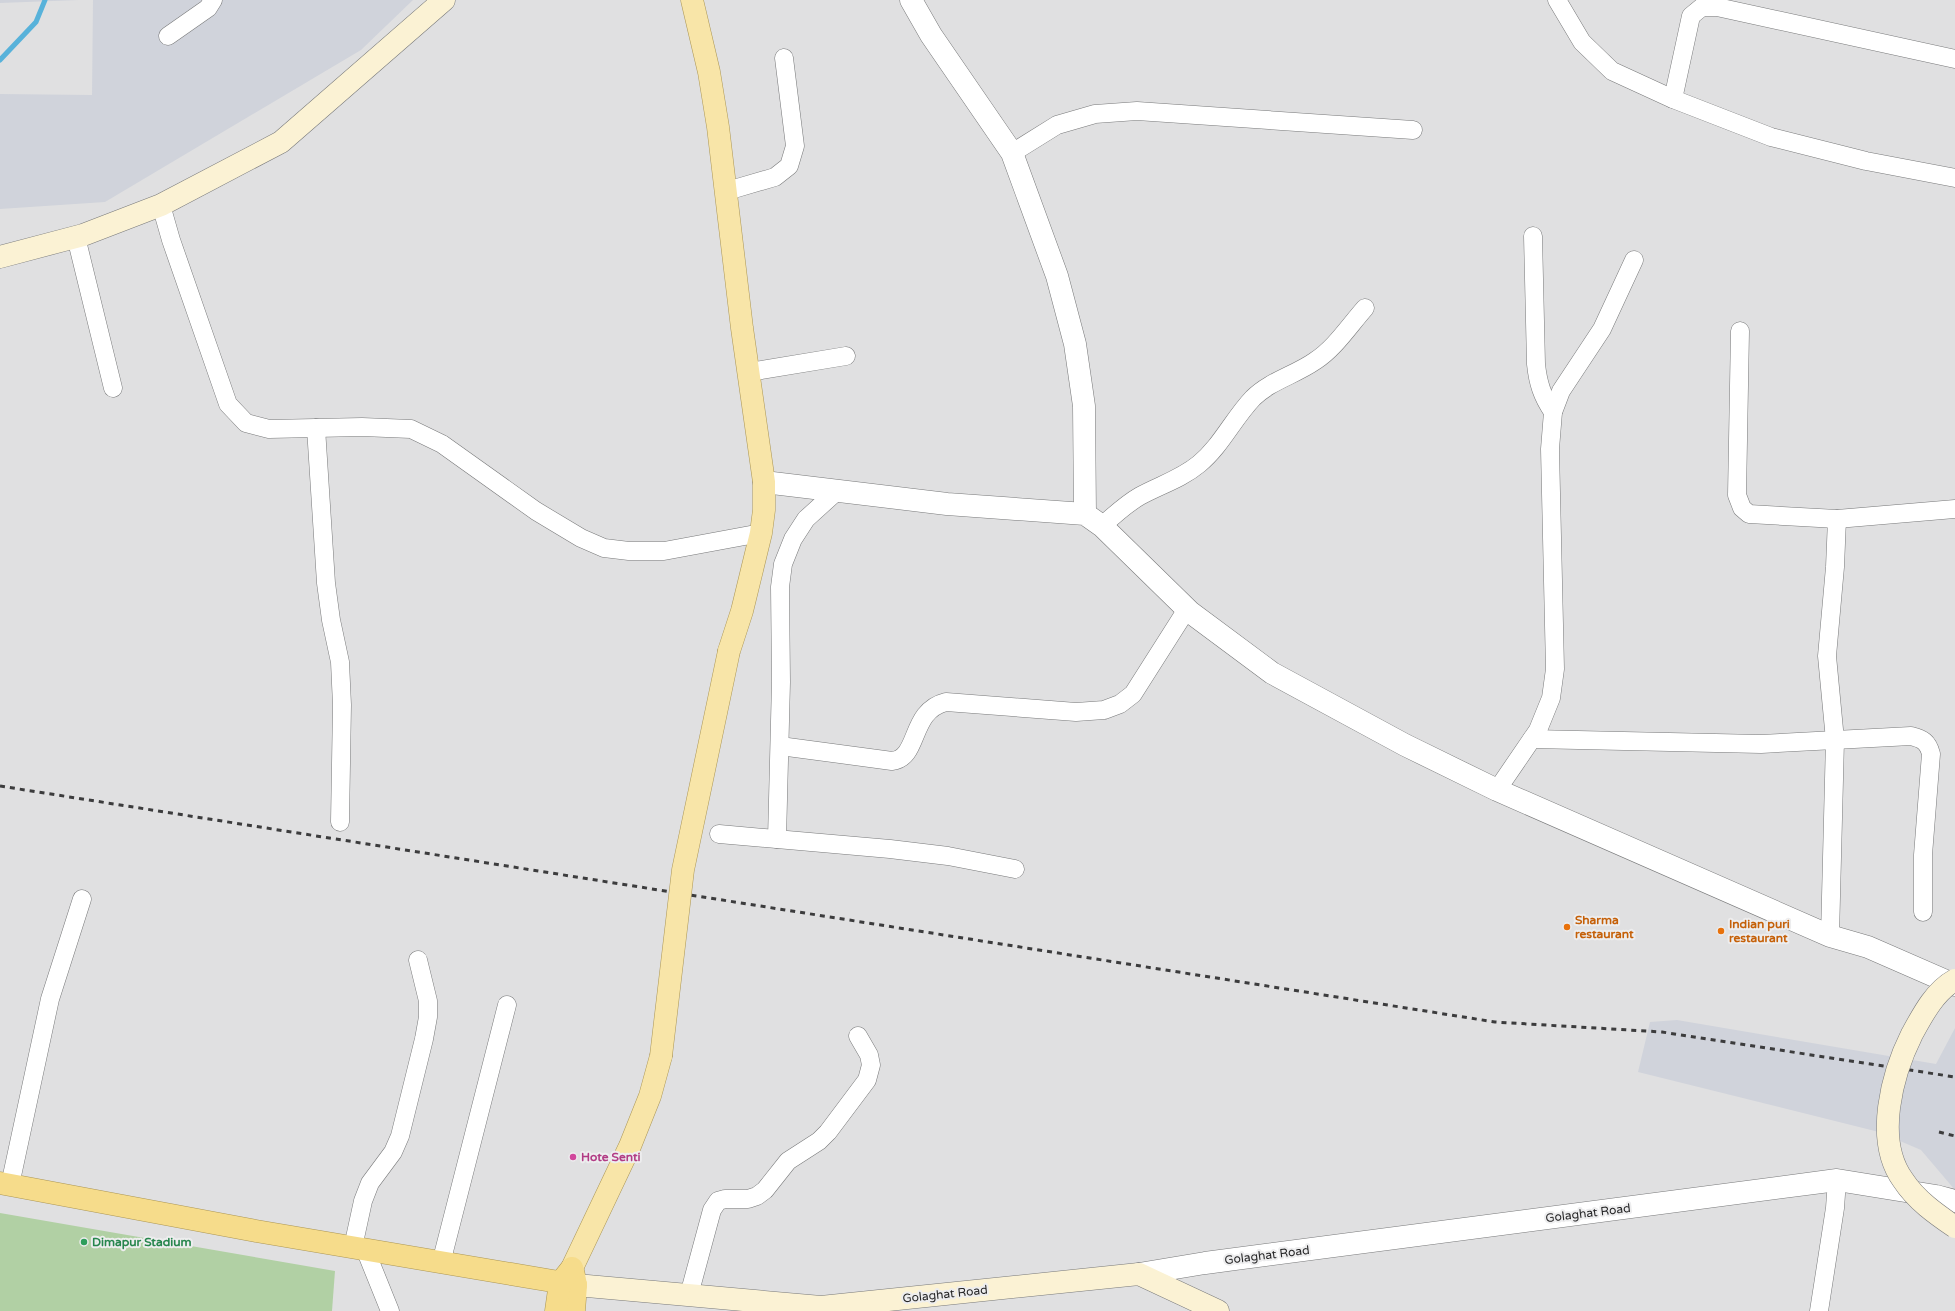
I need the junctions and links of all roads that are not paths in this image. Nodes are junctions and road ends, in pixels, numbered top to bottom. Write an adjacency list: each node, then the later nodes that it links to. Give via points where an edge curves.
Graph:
1 (213, 0): 6 (street, via 208,8)
2 (444, 0): 14 (main road, via 281,142)
3 (692, 0): 13 (main road, via 709,72)
4 (911, 0): 11 (street, via 931,34)
5 (1557, 0): 9 (street, via 1582,42 1612,71)
6 (168, 36)
7 (784, 58): 13 (street, via 795,146 790,166 775,177)
8 (1955, 60): 9 (street, via 1717,7 1702,7 1691,16)
9 (1673, 99): 12 (street, via 1771,137 1866,161)
10 (1413, 130): 11 (street, via 1137,111 1095,114 1057,125)
11 (1012, 153): 30 (street, via 1056,276 1075,344 1084,406)
12 (1955, 178)
13 (727, 191): 22 (main road)
14 (161, 205): 16 (main road); 25 (street, via 228,404 246,423 269,429)
15 (1533, 236): 24 (street, via 1538,384)
16 (76, 237): 17 (main road); 23 (street)
17 (0, 257)
18 (1634, 260): 24 (street, via 1602,329 1561,392)
19 (1365, 308): 30 (street, via 1327,352 1314,362 1266,387 1253,398 1210,454 1199,464 1184,475)
20 (1740, 332): 29 (street, via 1737,495 1742,508 1749,514)
21 (846, 356): 22 (street)
22 (749, 372): 26 (main road)
23 (113, 388)
24 (1553, 412): 33 (street, via 1550,449 1555,669 1551,698)
25 (316, 428): 31 (street, via 411,429 442,444 549,519 604,548 664,552); 37 (street, via 326,583 340,662)
26 (764, 482): 27 (street); 31 (main road)
27 (838, 490): 30 (street); 35 (street, via 806,519 793,539 783,564 780,587)
28 (1955, 509): 29 (street)
29 (1836, 519): 34 (street, via 1827,656)
30 (1094, 520): 32 (street)
31 (761, 533): 56 (main road, bridge, via 729,652 683,870 661,1056 650,1096 630,1146)
32 (1187, 609): 35 (street, via 1133,694 1120,704 1104,710 1076,712 946,702 935,705 925,715 906,755 892,761); 36 (street, via 1272,673 1405,745)
33 (1532, 739): 34 (street, via 1761,744); 36 (street)
34 (1836, 740): 42 (street, via 1911,736 1928,743 1932,754 1923,855); 43 (street)
35 (780, 746): 39 (street)
36 (1497, 790): 43 (street)
37 (340, 822)
38 (719, 834): 39 (street)
39 (777, 838): 40 (street, via 948,856)
40 (1015, 869)
41 (82, 899): 50 (street, via 50,999)
42 (1923, 912)
43 (1830, 936): 46 (street, via 1868,946)
44 (418, 960): 53 (street, via 428,1001 424,1039 400,1136 393,1152 370,1183 363,1201)
45 (1955, 980): 52 (main road, bridge, via 1949,983 1925,1011 1909,1040 1891,1087 1888,1108 1892,1155 1902,1179 1919,1200)
46 (1955, 985)
47 (507, 1005): 54 (street)
48 (858, 1036): 57 (street, via 869,1055 871,1065 866,1080 828,1132 819,1141 788,1161 765,1190 748,1199 718,1201 712,1210)
49 (1837, 1180): 51 (street, Golaghat Road); 55 (street, Golaghat Road, via 1205,1263); 62 (street)
50 (5, 1184): 53 (highway)
51 (1955, 1201)
52 (1955, 1227)
53 (359, 1248): 54 (highway); 58 (street)
54 (441, 1263): 56 (highway)
55 (1139, 1274): 57 (main road, Golaghat Road, via 821,1307); 61 (main road)
56 (569, 1279): 57 (main road, Golaghat Road); 59 (highway); 60 (highway)
57 (689, 1295)
58 (390, 1311)
59 (556, 1311)
60 (574, 1311)
61 (1218, 1311)
62 (1819, 1311)

